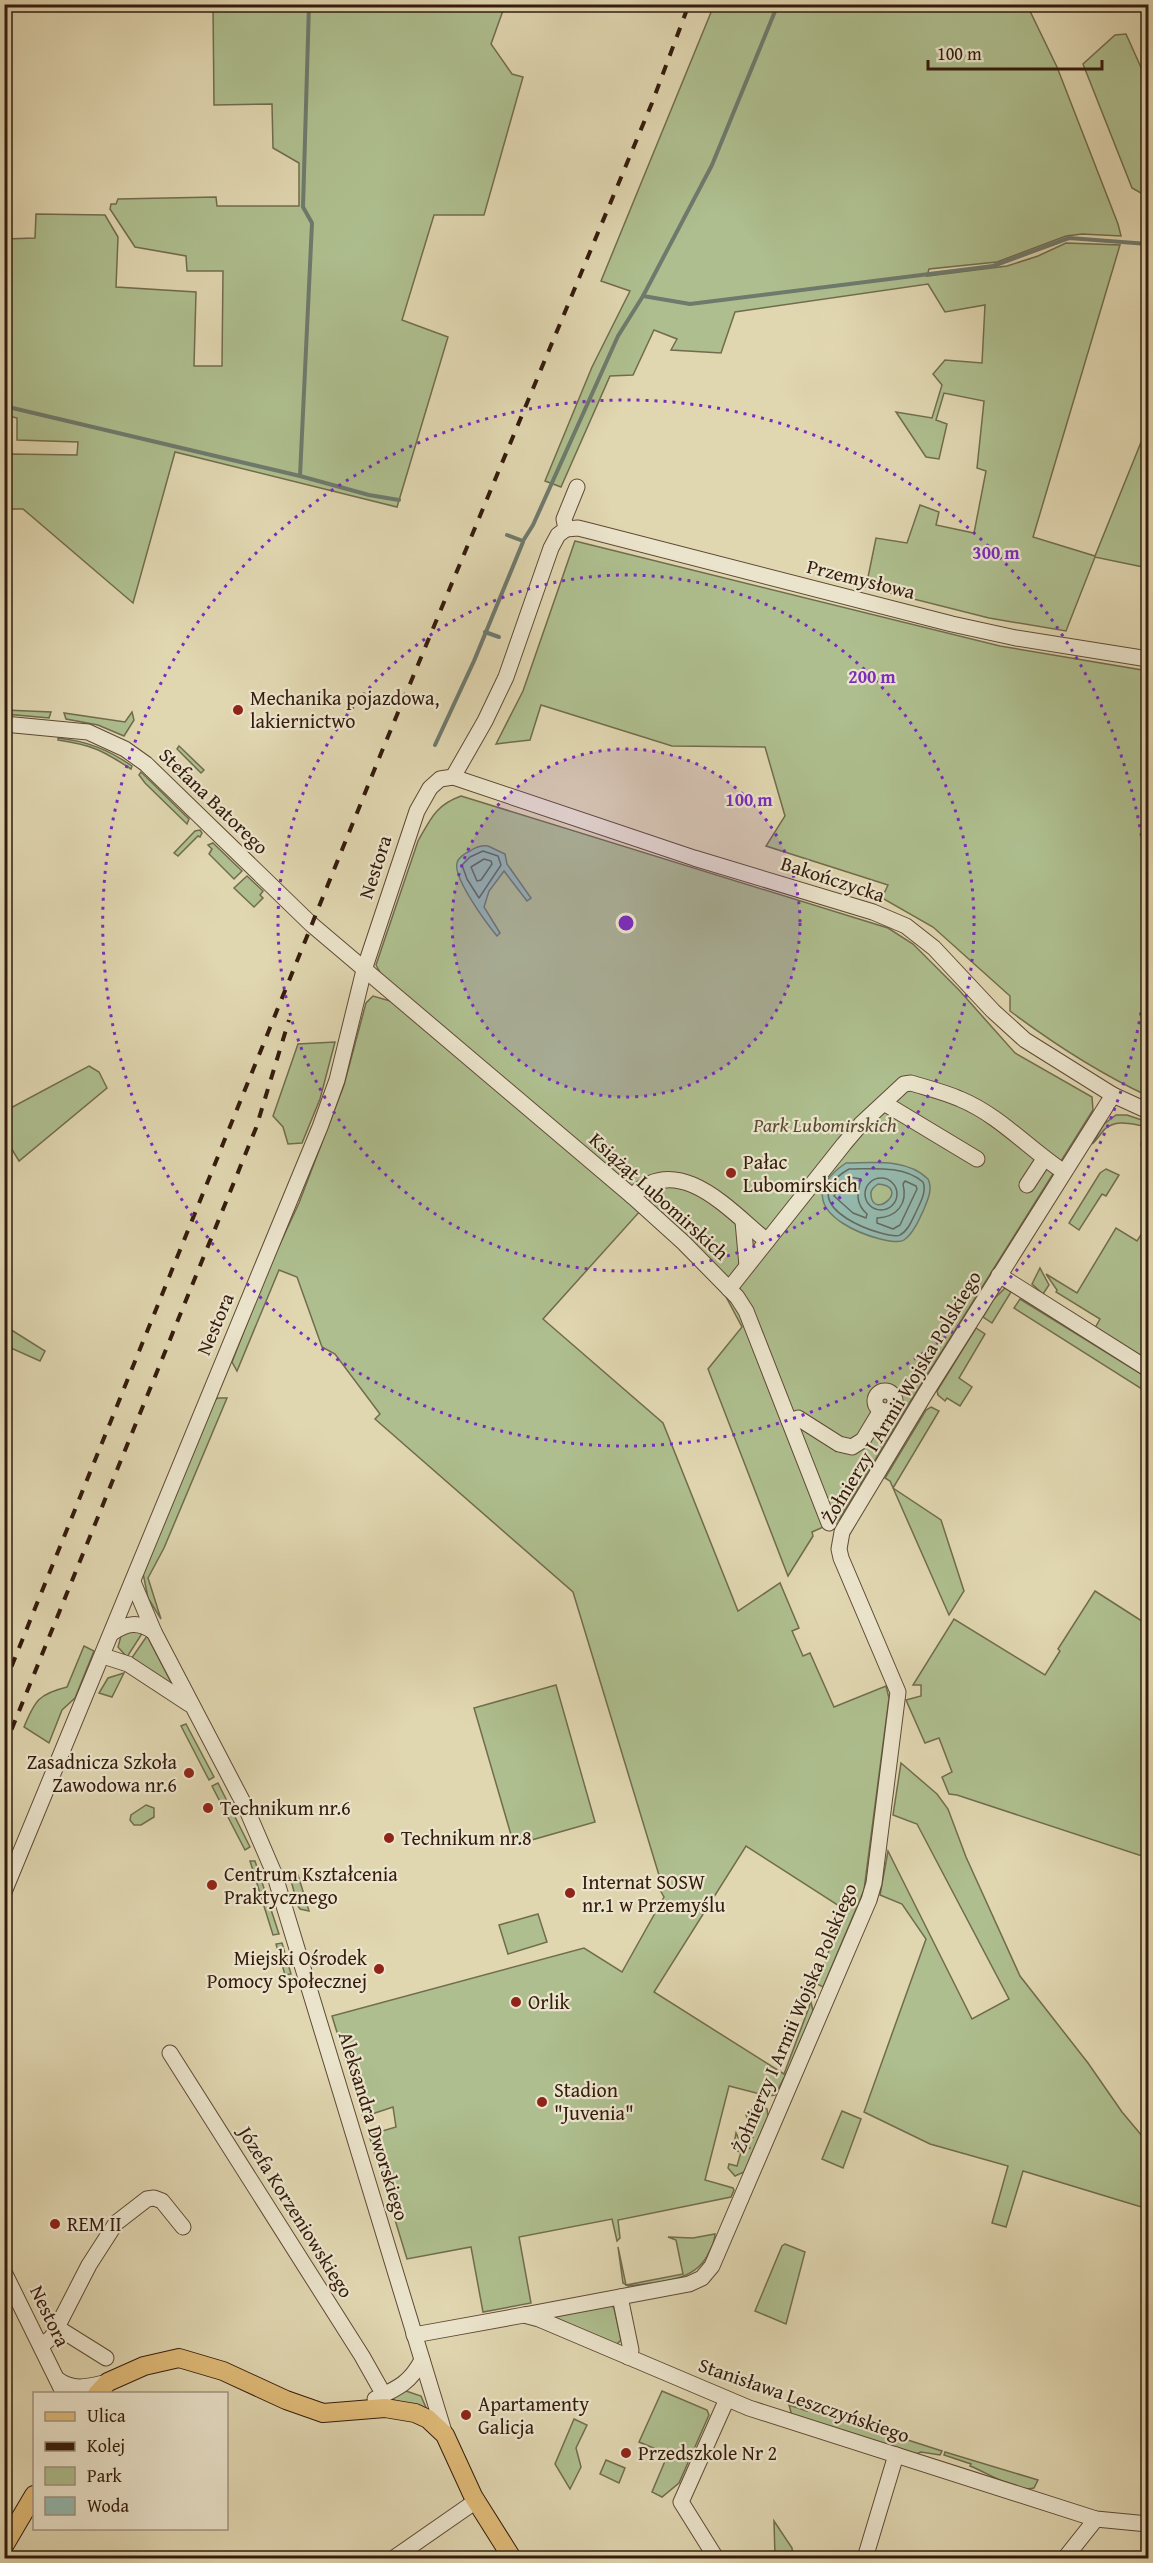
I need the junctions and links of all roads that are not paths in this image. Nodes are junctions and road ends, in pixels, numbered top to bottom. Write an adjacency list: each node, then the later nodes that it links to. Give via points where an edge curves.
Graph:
1 (577, 487): 2 (street, via 564,519)
2 (566, 530): 3 (street, Przemysłowa, via 578,528 1016,638); 5 (street, via 551,548 496,700)
3 (1149, 659)
4 (4, 724): 6 (street, Stefana Batorego, via 88,732 147,764 303,917)
5 (453, 777): 6 (street, Nestora, via 441,779 430,788 417,811); 7 (street, Bakończycka, via 906,926 934,948 1018,1035)
6 (364, 970): 14 (street, Książąt Lubomirskich); 24 (street, Nestora, via 337,1080 320,1128)
7 (1113, 1095): 9 (street, Bakończycka); 12 (street, Żołnierzy I Armii Wojska Polskiego)
8 (884, 1103): 10 (street); 11 (street, via 904,1084 911,1083 962,1099 999,1122); 16 (street, via 844,1144)
9 (1149, 1112)
10 (977, 1159)
11 (1044, 1159): 12 (street); 13 (street)
12 (1064, 1172): 18 (street, Żołnierzy I Armii Wojska Polskiego)
13 (1027, 1185)
14 (632, 1196): 15 (street, via 650,1183 683,1180 700,1187); 19 (street, Książąt Lubomirskich)
15 (743, 1221): 16 (street); 17 (street)
16 (767, 1241): 17 (street)
17 (747, 1266): 19 (street)
18 (999, 1275): 20 (street); 23 (street, Żołnierzy I Armii Wojska Polskiego)
19 (729, 1289): 22 (street, Książąt Lubomirskich, via 750,1317)
20 (1149, 1369)
21 (881, 1410): 22 (street, via 863,1440 848,1448 798,1418)
22 (789, 1421): 23 (street, Książąt Lubomirskich, via 834,1538)
23 (839, 1540): 33 (street, Żołnierzy I Armii Wojska Polskiego, via 841,1558 898,1692 870,1900 712,2266 702,2278 689,2284)
24 (133, 1582): 25 (street, Aleksandra Dworskiego); 26 (street, Nestora)
25 (153, 1632): 26 (street, via 136,1623); 28 (street, Aleksandra Dworskiego)
26 (112, 1633): 27 (street, Nestora)
27 (103, 1656): 28 (street, Aleksandra Dworskiego, via 128,1664); 29 (street, Nestora)
28 (192, 1706): 36 (street, Aleksandra Dworskiego, via 246,1808 274,1873)
29 (4, 1892)
30 (170, 2053): 45 (street, Józefa Korzeniowskiego)
31 (183, 2227): 35 (street, via 154,2198 147,2199 116,2223 89,2265)
32 (4, 2272): 37 (street, Nestora)
33 (620, 2297): 34 (street, Żołnierzy I Armii Wojska Polskiego); 38 (street, via 631,2350)
34 (524, 2316): 36 (street, Stanisława Leszczyńskiego); 38 (street, Stanisława Leszczyńskiego)
35 (58, 2328): 37 (street); 39 (street)
36 (414, 2335): 40 (street, Aleksandra Dworskiego)
37 (41, 2346): 41 (street, Nestora)
38 (628, 2357): 46 (street, Stanisława Leszczyńskiego)
39 (106, 2358)
40 (422, 2360): 42 (street); 47 (street, Aleksandra Dworskiego)
41 (57, 2379): 43 (street, Nestora, via 79,2388); 44 (street, Nestora)
42 (400, 2387): 45 (street); 47 (street, via 417,2388)
43 (103, 2388): 48 (main road, via 144,2366 179,2358 223,2371 323,2413)
44 (63, 2392)
45 (384, 2395): 48 (street)
46 (728, 2399): 50 (street, Stanisława Leszczyńskiego); 58 (street, via 681,2502)
47 (436, 2404): 49 (street, Aleksandra Dworskiego)
48 (353, 2411): 49 (main road, via 385,2408 415,2414 428,2419)
49 (445, 2435): 52 (main road, Aleksandra Dworskiego)
50 (896, 2455): 53 (street, Stanisława Leszczyńskiego); 59 (street)
51 (33, 2497): 55 (main road)
52 (476, 2501): 56 (street); 57 (main road, Aleksandra Dworskiego)
53 (1096, 2519): 54 (street, Stanisława Leszczyńskiego); 60 (street)
54 (1149, 2523)
55 (4, 2546)
56 (394, 2559)
57 (512, 2559)
58 (716, 2559)
59 (865, 2559)
60 (1065, 2559)

